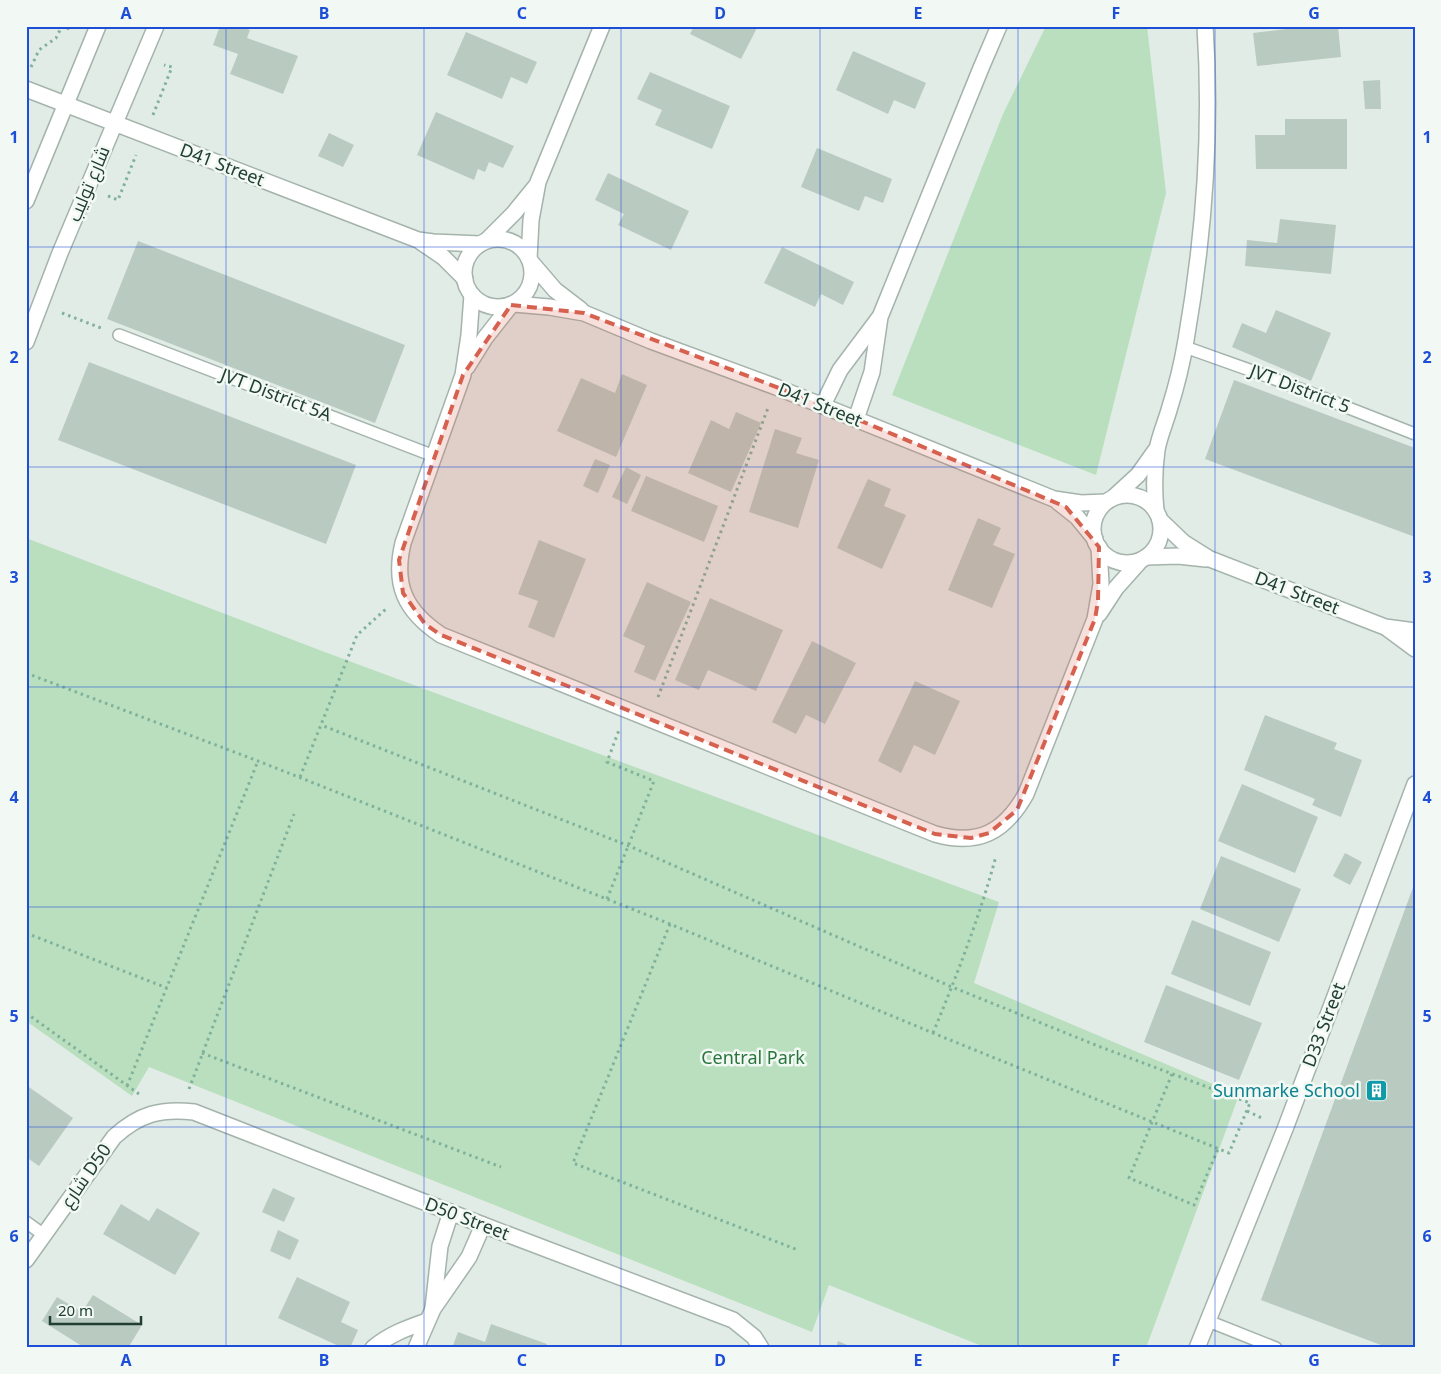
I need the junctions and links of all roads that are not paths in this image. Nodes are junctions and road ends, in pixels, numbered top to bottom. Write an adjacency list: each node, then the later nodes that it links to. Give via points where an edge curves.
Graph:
1 (98, 26): 7 (street)
2 (156, 26): 8 (street, شارع توليب)
3 (602, 26): 9 (street)
4 (999, 26): 18 (street)
5 (1204, 26): 21 (street, via 1205,179 1194,294)
6 (26, 89): 7 (street, D41 Street)
7 (66, 105): 8 (street, D41 Street); 10 (street)
8 (115, 123): 11 (street, D41 Street); 20 (street, شارع توليب)
9 (538, 182): 12 (street, via 514,213); 13 (street, via 531,220)
10 (26, 201)
11 (418, 240): 12 (street, D41 Street); 14 (street, D41 Street, via 443,257)
12 (483, 242): 13 (street, via 512,241); 14 (street, via 468,255)
13 (530, 260): 16 (street, via 528,290); 17 (street, D41 Street, via 555,290)
14 (465, 279): 15 (street)
15 (472, 295): 16 (street, via 494,307); 22 (street)
16 (512, 304): 17 (street, D41 Street); 22 (street, via 485,338)
17 (584, 313): 23 (street, D41 Street, via 651,342)
18 (880, 317): 23 (street, via 840,370); 24 (street, via 870,381)
19 (119, 335): 27 (lane, JVT District 5A)
20 (26, 342)
21 (1185, 347): 25 (lane, JVT District 5); 26 (street)
22 (463, 375): 27 (street)
23 (822, 405): 24 (street, D41 Street)
24 (856, 419): 28 (street, D41 Street)
25 (1415, 434)
26 (1158, 448): 29 (street, via 1138,476); 30 (street, via 1154,480)
27 (434, 456): 34 (street, via 399,560 403,593 425,624 441,635 953,839 989,833 1004,824 1017,810)
28 (1054, 499): 29 (street, D41 Street, via 1081,503); 31 (street, D41 Street, via 1077,517)
29 (1110, 500): 30 (street, via 1132,495 1141,498); 31 (street, via 1095,519 1093,529)
30 (1158, 516): 32 (street, via 1160,537 1152,552); 33 (street, D41 Street, via 1183,542)
31 (1097, 543): 32 (street, via 1106,555 1114,559 1131,562); 34 (street, via 1101,584)
32 (1143, 558): 33 (street, D41 Street, via 1178,556); 34 (street, via 1116,588)
33 (1210, 559): 35 (street, D41 Street)
34 (1095, 619)
35 (1385, 627): 36 (street, D41 Street); 37 (street, D41 Street)
36 (1415, 631)
37 (1415, 650)
38 (1415, 784): 46 (street, D33 Street, via 1285,1129)
39 (162, 1111): 40 (street, D50 Street, via 180,1110 208,1116); 43 (street, شارع D50, via 128,1124 114,1137)
40 (451, 1212): 42 (street, D50 Street); 45 (street, via 440,1246)
41 (26, 1222): 43 (lane)
42 (483, 1225): 45 (street, via 469,1257); 49 (street, D50 Street, via 733,1320 744,1327)
43 (44, 1235): 44 (street, شارع D50)
44 (26, 1260)
45 (430, 1315): 47 (street, via 385,1338); 48 (street)
46 (1208, 1321): 50 (street, D33 Street); 51 (lane)
47 (373, 1348)
48 (416, 1348)
49 (761, 1348)
50 (1197, 1348)
51 (1276, 1348)

